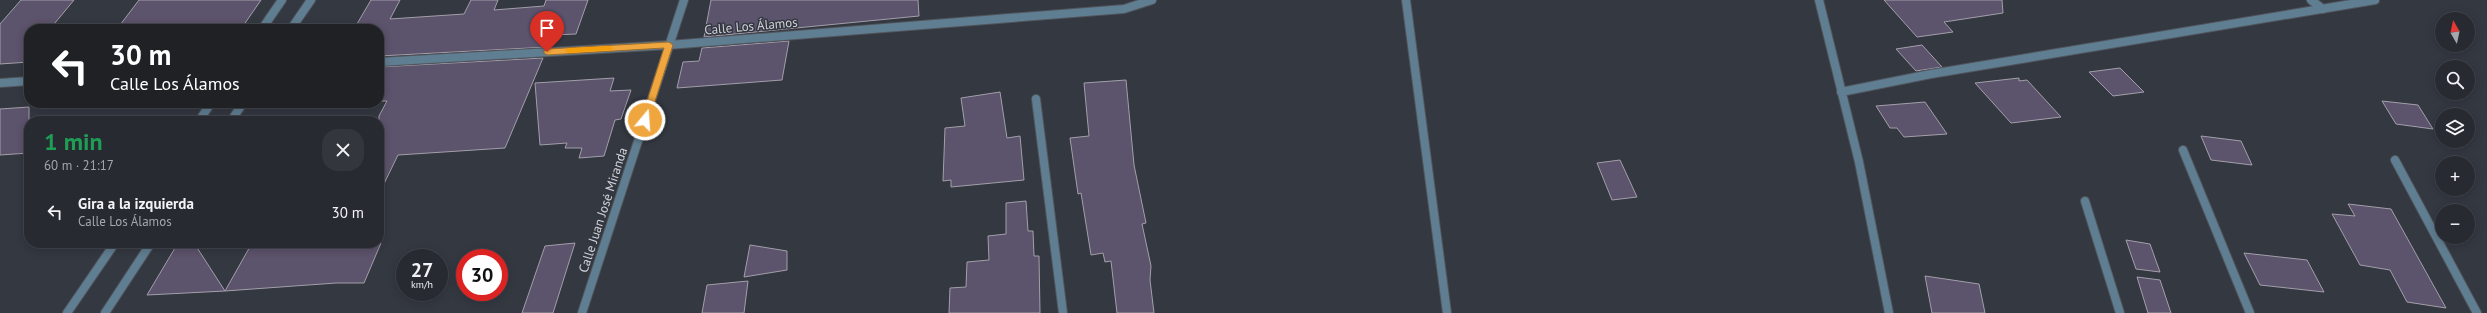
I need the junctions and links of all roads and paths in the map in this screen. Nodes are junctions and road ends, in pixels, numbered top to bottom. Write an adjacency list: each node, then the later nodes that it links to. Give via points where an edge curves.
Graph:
1 (282, 0): 10 (street)
2 (311, 0): 11 (street)
3 (684, 0): 12 (street, Calle Juan José Miranda)
4 (1152, 0): 12 (street, Calle Los Álamos, via 1124,8)
5 (1406, 0): 27 (street)
6 (1819, 0): 16 (street)
7 (2311, 0): 9 (street)
8 (2375, 0): 9 (street)
9 (2323, 9): 16 (street, via 1931,74)
10 (265, 24)
11 (294, 24)
12 (669, 45): 13 (street, Calle Los Álamos); 25 (street, Calle Juan José Miranda)
13 (384, 62)
14 (24, 81): 15 (street)
15 (0, 83)
16 (1841, 92): 28 (street)
17 (1036, 99): 26 (street)
18 (2183, 150): 30 (street)
19 (2394, 160): 31 (street)
20 (2085, 201): 29 (street)
21 (112, 248): 23 (street)
22 (148, 248): 24 (street)
23 (67, 313)
24 (105, 313)
25 (582, 313)
26 (1063, 313)
27 (1447, 313)
28 (1889, 313)
29 (2120, 313)
30 (2250, 313)
31 (2477, 313)

